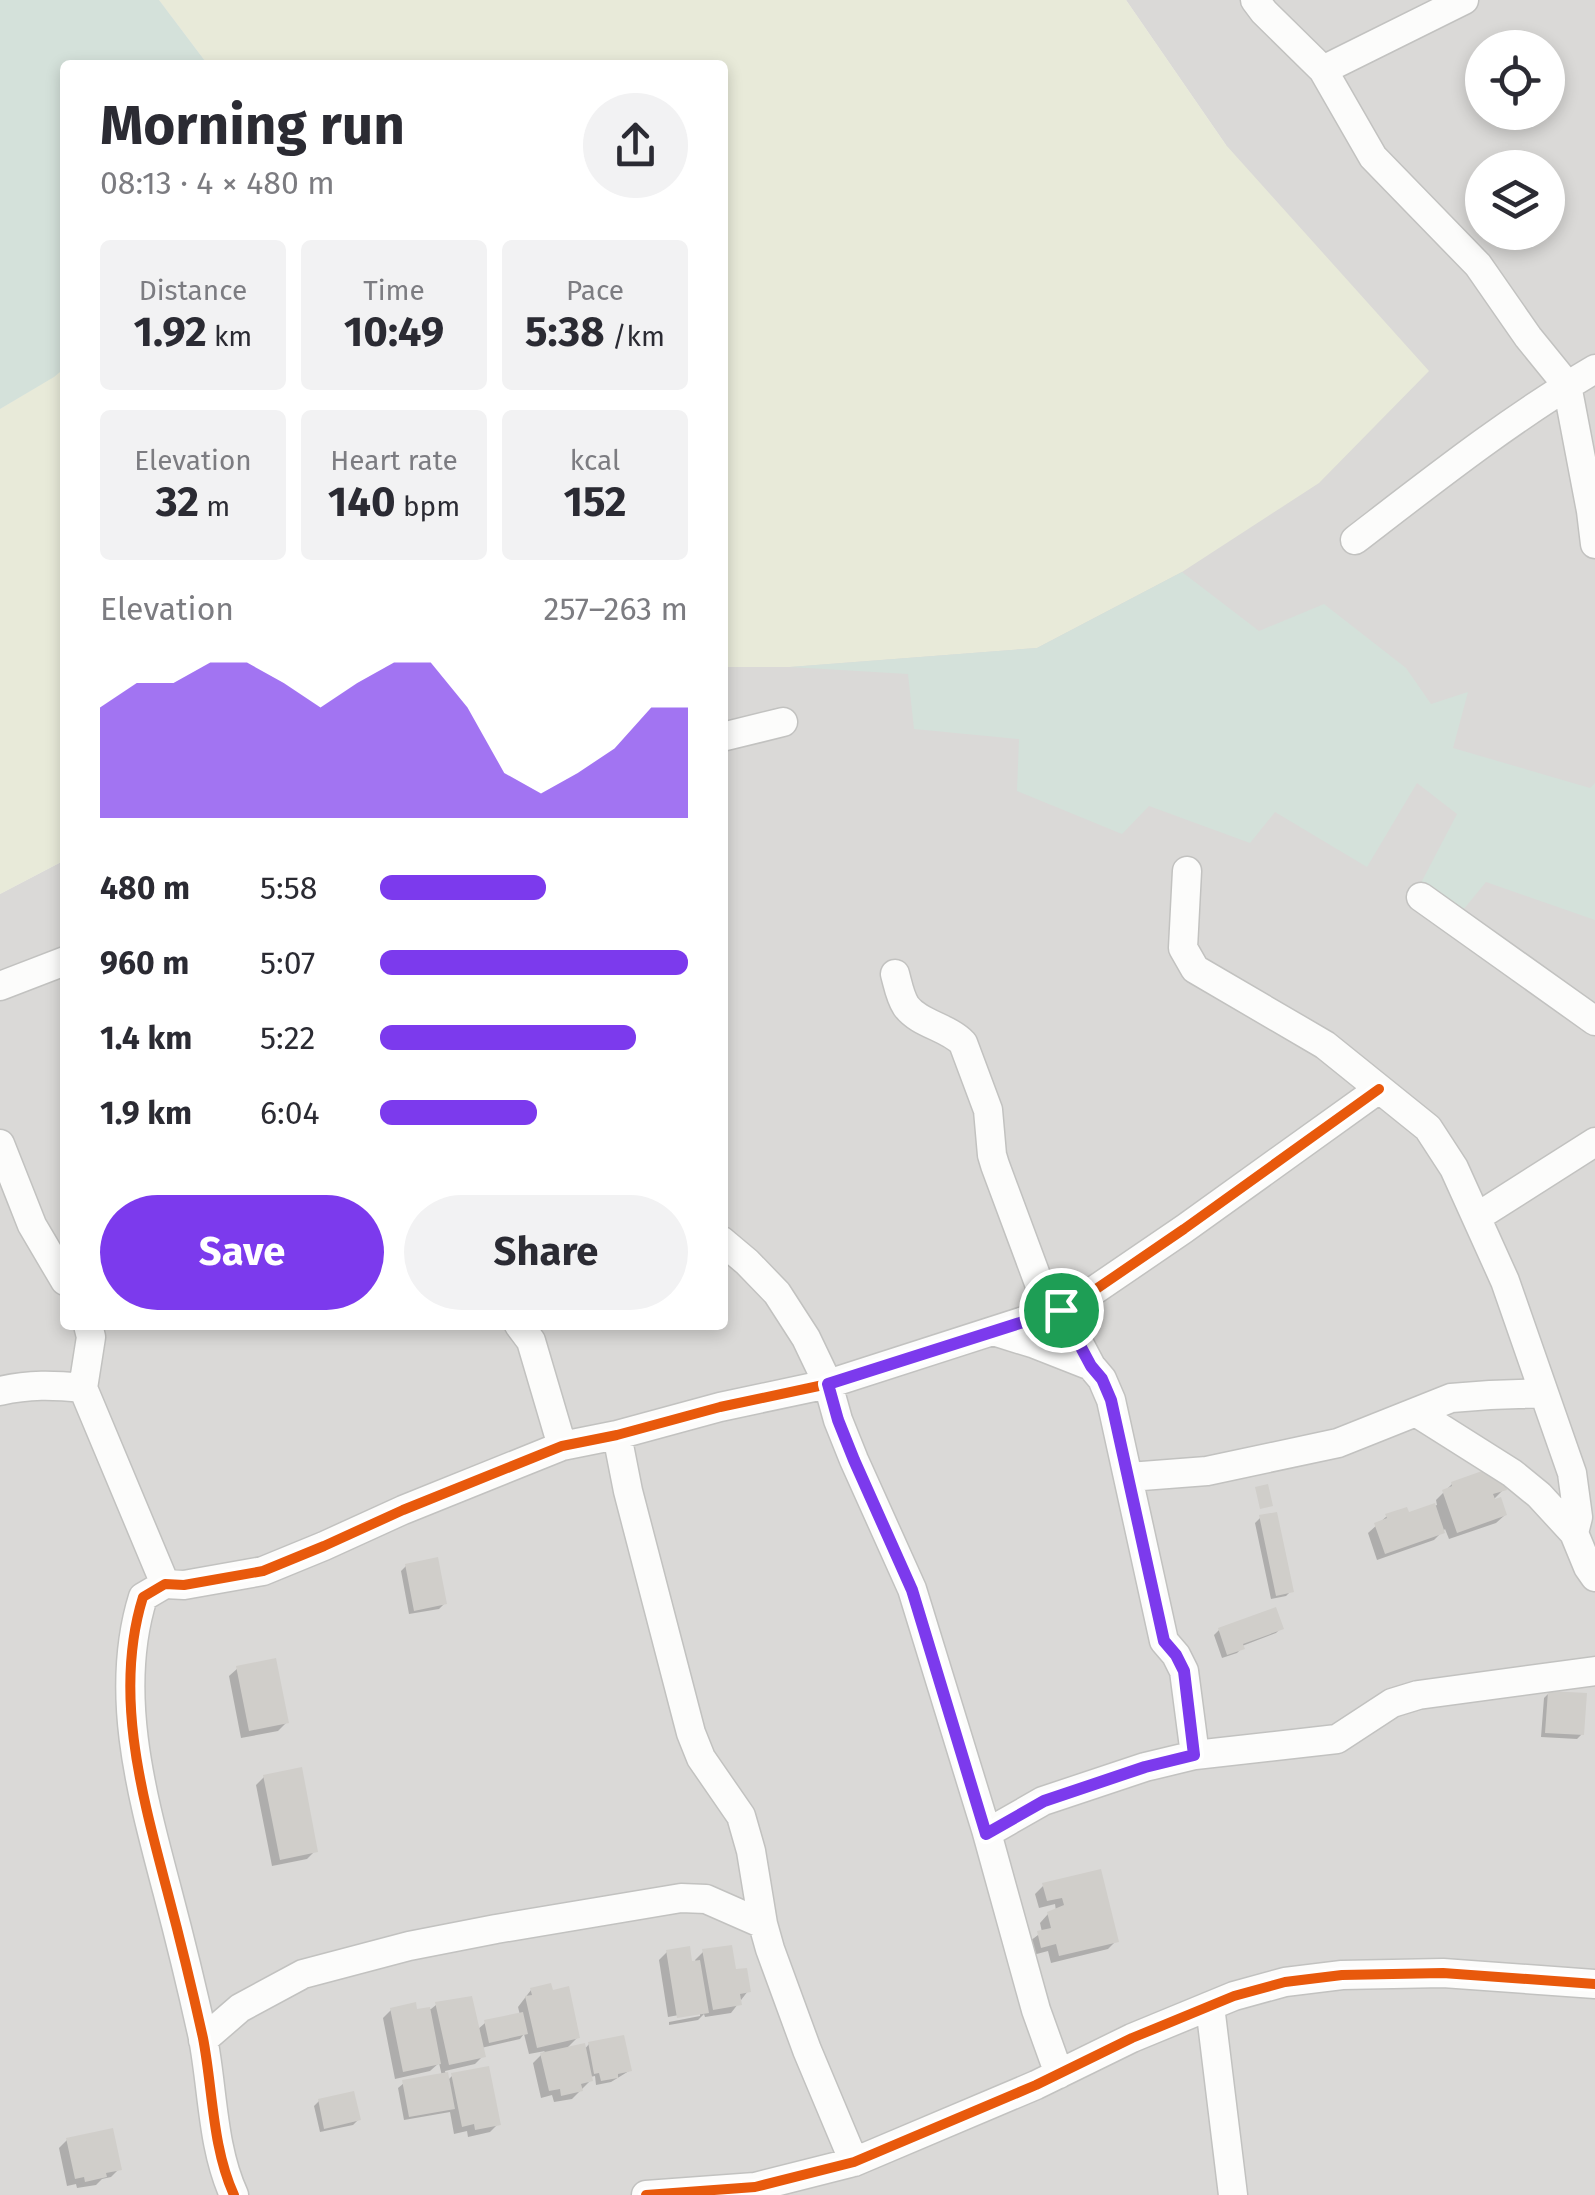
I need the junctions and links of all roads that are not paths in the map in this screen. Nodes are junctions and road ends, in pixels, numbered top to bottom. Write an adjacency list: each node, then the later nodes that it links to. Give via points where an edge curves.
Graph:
1 (1255, 0): 3 (street)
2 (1464, 0): 3 (street)
3 (1323, 70): 5 (street, via 1373,157 1478,265)
4 (1595, 369): 5 (street)
5 (1567, 385): 6 (street); 7 (street)
6 (1356, 540)
7 (1595, 544)
8 (782, 722): 9 (street)
9 (728, 736)
10 (1187, 871): 16 (street, via 1183,948 1195,969 1325,1046)
11 (1421, 897): 15 (street)
12 (60, 963): 14 (street)
13 (895, 974): 22 (street, via 910,1012 963,1043 988,1110 995,1165)
14 (0, 986)
15 (1595, 1021)
16 (1379, 1089): 19 (street, via 1428,1128); 22 (street)
17 (1595, 1142): 19 (street)
18 (0, 1144): 21 (street, via 32,1225)
19 (1478, 1217): 30 (street)
20 (728, 1247): 27 (street, via 777,1293)
21 (60, 1273)
22 (1056, 1311): 25 (street); 26 (street)
23 (89, 1330): 28 (street)
24 (523, 1330): 33 (street)
25 (993, 1331): 26 (street); 27 (street)
26 (1091, 1366): 34 (street, via 1111,1400)
27 (828, 1384): 32 (street); 40 (street, via 912,1590)
28 (83, 1388): 29 (street, via 46,1384); 37 (street)
29 (0, 1391)
30 (1543, 1394): 31 (street, via 1451,1398); 35 (street, via 1572,1473)
31 (1418, 1412): 34 (street, via 1338,1443 1207,1471); 35 (street, via 1512,1473)
32 (617, 1434): 33 (street); 41 (street, via 690,1733 741,1816)
33 (562, 1446): 37 (street, via 263,1571)
34 (1129, 1477): 39 (street, via 1164,1641 1184,1671)
35 (1574, 1533): 36 (street)
36 (1595, 1578)
37 (165, 1584): 44 (street, via 143,1597 134,1625 130,1700 142,1795)
38 (1595, 1672): 39 (street, via 1418,1695 1392,1703 1337,1739)
39 (1194, 1755): 40 (street, via 1044,1801)
40 (986, 1834): 45 (street)
41 (763, 1924): 44 (street, via 706,1899 681,1898 409,1946 302,1974 240,2008); 46 (street)
42 (1595, 1984): 43 (street, via 1443,1972 1342,1975 1285,1982)
43 (1210, 2006): 45 (street); 50 (street)
44 (203, 2040): 48 (street, via 224,2173)
45 (1059, 2074): 46 (street)
46 (854, 2162): 47 (street)
47 (755, 2191): 49 (street)
48 (234, 2195)
49 (646, 2195)
50 (1234, 2195)

